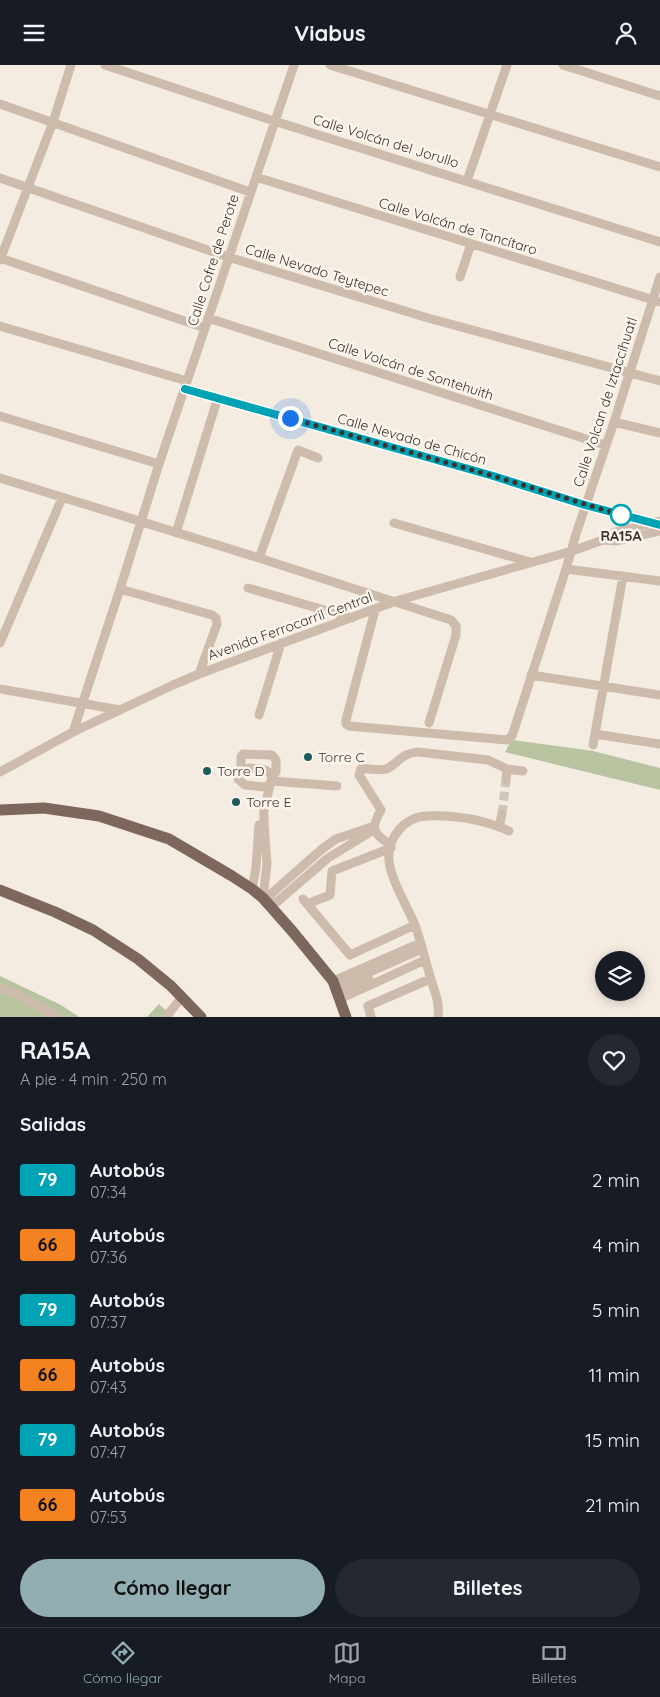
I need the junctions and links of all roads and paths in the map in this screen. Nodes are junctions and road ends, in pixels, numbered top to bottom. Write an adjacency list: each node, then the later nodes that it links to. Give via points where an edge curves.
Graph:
1 (71, 65): 11 (street)
2 (105, 65): 10 (street, Calle Volcán del Jorullo)
3 (294, 65): 10 (street, Calle Cofre de Perote)
4 (330, 65): 9 (street)
5 (507, 65): 9 (street)
6 (563, 65): 7 (street)
7 (660, 96)
8 (0, 104): 11 (street)
9 (491, 114): 12 (street); 15 (street)
10 (274, 121): 13 (street, Calle Cofre de Perote); 15 (street, Calle Volcán del Jorullo)
11 (53, 122): 16 (street); 17 (street)
12 (660, 167)
13 (256, 177): 17 (street, Calle Cofre de Perote); 19 (street, Calle Volcán de Tancítaro)
14 (0, 178): 16 (street, Calle Nevado Teytepec)
15 (467, 181): 18 (street, Calle Volcán del Jorullo)
16 (28, 187): 20 (street, Calle Nevado Teytepec); 21 (street)
17 (250, 192): 20 (street, Calle Cofre de Perote)
18 (660, 242)
19 (471, 244): 22 (street); 24 (street, Calle Volcán de Tancítaro)
20 (228, 257): 25 (street, Calle Cofre de Perote); 28 (street, Calle Nevado Teytepec, via 428,318)
21 (0, 259): 27 (street)
22 (460, 277)
23 (660, 277): 24 (street, Calle Volcan de Iztaccíhuatl)
24 (656, 301): 28 (street, Calle Volcan de Iztaccíhuatl)
25 (208, 319): 27 (street, Calle Cofre de Perote); 35 (street, Calle Volcán de Sontehuith)
26 (0, 326): 30 (street, Calle Nevado de Chicón)
27 (205, 328): 30 (street, Calle Cofre de Perote)
28 (630, 373): 29 (street, Calle Nevado Teytepec); 33 (street, Calle Volcan de Iztaccíhuatl)
29 (660, 381)
30 (186, 385): 31 (street, Calle Nevado de Chicón); 37 (street, Calle Cofre de Perote)
31 (218, 397): 40 (street, Calle Nevado de Chicón); 45 (street)
32 (0, 416): 37 (street)
33 (614, 422): 34 (street); 35 (street, Calle Volcan de Iztaccíhuatl)
34 (660, 433)
35 (605, 445): 40 (street, Calle Volcan de Iztaccíhuatl)
36 (318, 457): 48 (street, via 298,450)
37 (159, 464): 41 (street, Calle Cofre de Perote)
38 (0, 478): 39 (street)
39 (62, 498): 41 (street); 58 (street)
40 (585, 505): 43 (street, Calle Nevado de Chicón); 47 (street, Calle Volcan de Iztaccíhuatl)
41 (141, 522): 45 (street); 54 (street, Calle Cofre de Perote)
42 (394, 523): 49 (street)
43 (657, 523): 46 (street, Avenida Ferrocarril Central, via 615,532)
44 (660, 531): 46 (street, Avenida Ferrocarril Central, via 616,541)
45 (176, 533): 48 (street)
46 (604, 540): 47 (street, Avenida Ferrocarril Central)
47 (572, 551): 49 (street, Avenida Ferrocarril Central); 50 (street, Calle Volcan de Iztaccíhuatl)
48 (259, 558): 55 (street)
49 (530, 563): 55 (street, Avenida Ferrocarril Central)
50 (566, 569): 51 (street); 61 (street, Calle Volcan de Iztaccíhuatl)
51 (623, 576): 52 (street); 62 (street)
52 (660, 581)
53 (248, 588): 57 (street)
54 (120, 589): 60 (street, via 212,615 216,619); 65 (street, Calle Cofre de Perote)
55 (396, 601): 56 (street, Avenida Ferrocarril Central); 68 (street, via 451,620 456,626)
56 (375, 610): 57 (street, Avenida Ferrocarril Central); 61 (street, Calle Volcan de Iztaccíhuatl, via 346,720 350,726 507,739 512,736)
57 (352, 618): 59 (street, Avenida Ferrocarril Central)
58 (0, 643)
59 (281, 643): 60 (street, Avenida Ferrocarril Central); 67 (street)
60 (199, 674): 66 (street, Avenida Ferrocarril Central)
61 (531, 675): 62 (street)
62 (603, 686): 64 (street); 70 (street)
63 (0, 689): 65 (street)
64 (660, 695)
65 (82, 704): 66 (street); 69 (street, Calle Cofre de Perote)
66 (120, 710): 69 (street, Avenida Ferrocarril Central)
67 (259, 715)
68 (429, 723)
69 (73, 732): 76 (street, Avenida Ferrocarril Central)
70 (595, 735): 71 (street); 72 (street)
71 (660, 744)
72 (593, 745)
73 (507, 769): 75 (street); 77 (street); 83 (street, via 488,760 418,752 403,756 385,769 361,769 359,775 381,810)
74 (241, 770): 78 (street, via 265,769); 78 (street, via 238,779 245,785); 78 (street, via 243,754 272,755 276,757 276,772)
75 (523, 771)
76 (0, 772)
77 (506, 780)
78 (269, 782): 79 (street); 86 (street); 88 (street, via 264,823)
79 (337, 786)
80 (2, 808): 86 (main road, via 44,808 99,817 169,839)
81 (502, 814): 82 (street)
82 (499, 827): 84 (street); 85 (street, via 483,822 419,816 397,831)
83 (374, 829): 85 (street, via 378,837); 88 (street); 88 (street, via 336,839 272,893)
84 (509, 831)
85 (391, 847): 89 (street, via 389,861); 89 (street, via 332,871 330,895 305,902 350,955)
86 (252, 889): 88 (main road)
87 (0, 890): 94 (main road, via 93,930 138,959)
88 (268, 904): 93 (main road)
89 (415, 925): 90 (street)
90 (423, 951): 91 (street); 93 (street); 93 (street)
91 (430, 979): 99 (street, via 368,1006); 100 (street, via 439,1004)
92 (0, 988): 96 (street)
93 (337, 990): 98 (main road)
94 (182, 997): 95 (main road); 97 (street)
95 (196, 1015)
96 (58, 1017)
97 (166, 1017)
98 (346, 1017)
99 (371, 1017)
100 (438, 1017)

